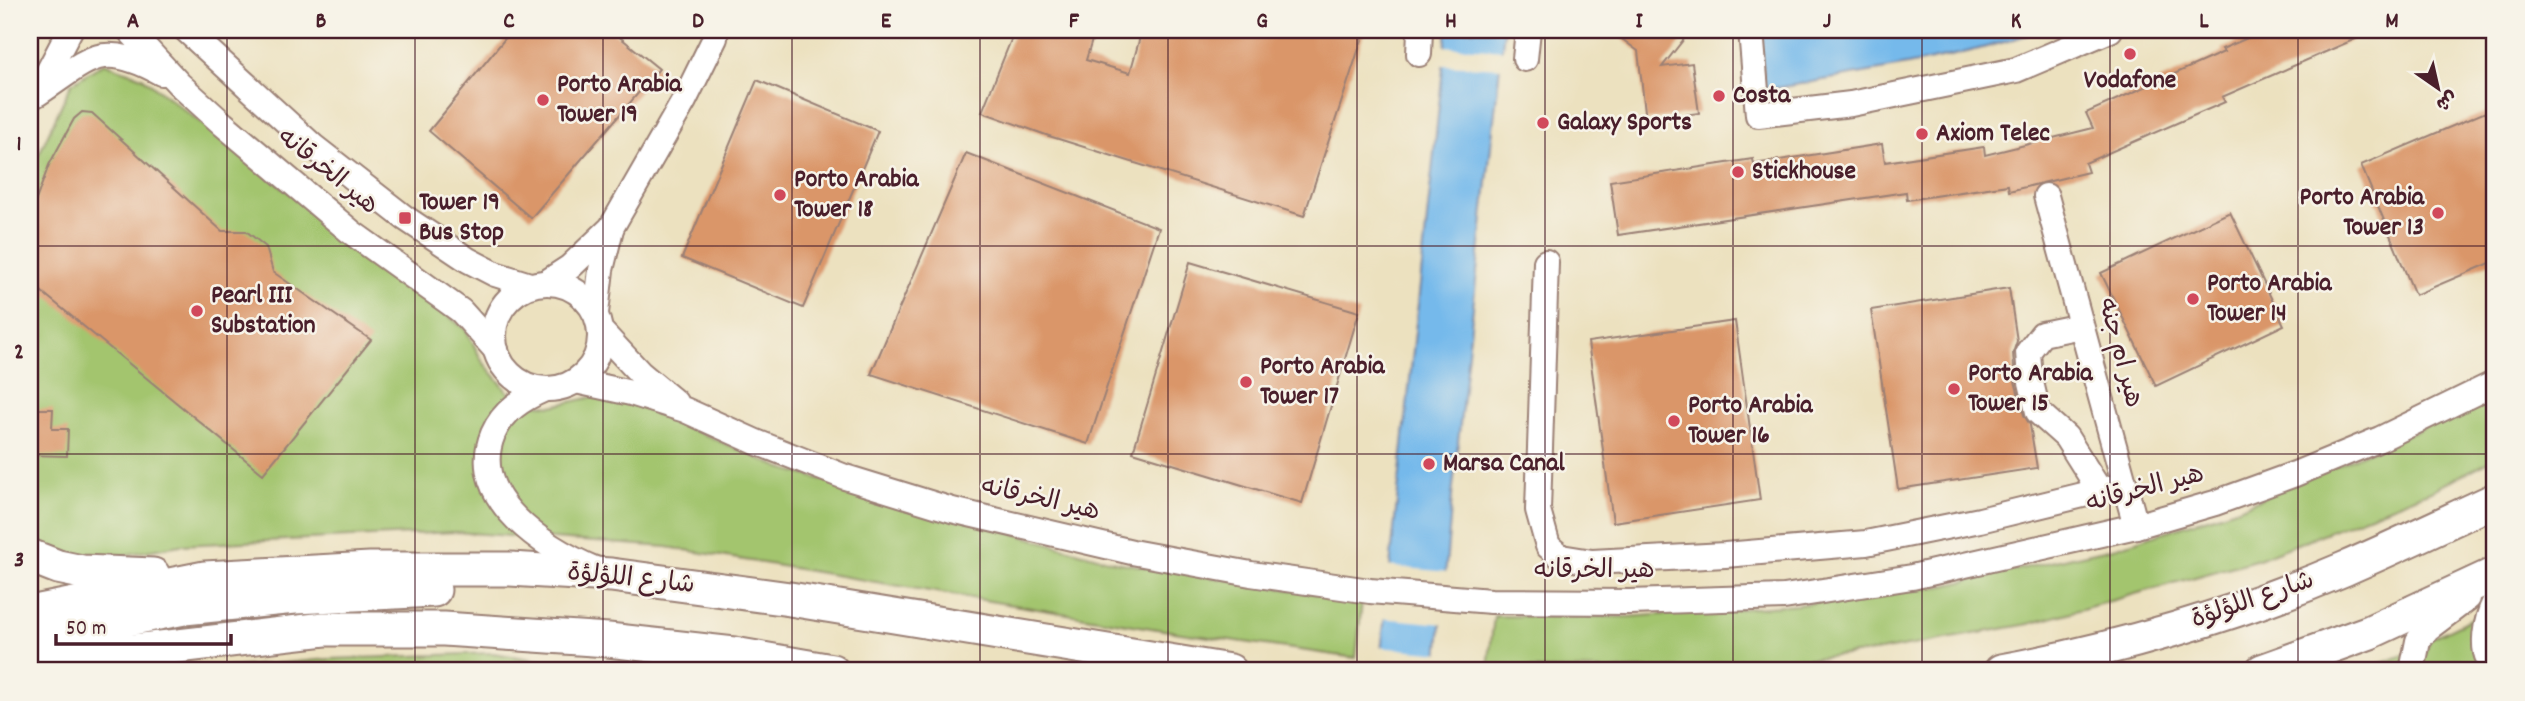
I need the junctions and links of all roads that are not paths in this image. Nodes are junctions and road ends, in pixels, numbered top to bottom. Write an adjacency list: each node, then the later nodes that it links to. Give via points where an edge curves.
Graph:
1 (70, 30): 10 (street)
2 (129, 30): 9 (street, هير الخرقانه)
3 (186, 30): 14 (street, هير الخرقانه, via 314,147 405,218 495,274)
4 (1528, 30): 8 (street)
5 (1751, 30): 6 (street, via 1758,115 1851,104 2016,70)
6 (2110, 30)
7 (715, 38): 12 (street)
8 (1525, 59)
9 (179, 84): 10 (street, via 145,64 108,54 95,57); 17 (street, هير الخرقانه, via 351,232 461,311)
10 (33, 102)
11 (2046, 196): 16 (street, هير ام جنه)
12 (611, 228): 14 (street, via 570,267); 15 (street, via 601,270)
13 (1546, 262): 23 (street, via 1538,510 1548,547 1561,557 1592,562 1866,543)
14 (539, 284): 15 (street, via 576,290); 17 (street, via 513,295 500,311 494,330)
15 (598, 321): 18 (street, via 600,345 595,359); 21 (street, هير الخرقانه, via 640,373)
16 (2081, 327): 22 (street, هير ام جنه); 23 (street, via 2042,334 2028,352 2030,378 2038,412 2066,437)
17 (496, 351): 20 (street, via 514,378)
18 (576, 381): 20 (street); 21 (street, هير الخرقانه)
19 (2495, 383): 25 (street, هير الخرقانه, via 2295,474)
20 (544, 390): 29 (street, via 517,404 497,426 488,456 491,483 502,503 541,538)
21 (685, 410): 25 (street, هير الخرقانه, via 845,477 952,510 1251,574 1370,591 1491,601 1784,597 1912,577)
22 (2124, 485): 23 (street); 25 (street, هير ام جنه)
23 (2100, 491)
24 (2495, 500): 41 (main road, شارع اللؤلؤة, via 2343,570 2241,607 2061,660)
25 (2136, 526)
26 (30, 555): 30 (main road, via 58,568 82,572)
27 (561, 573): 29 (main road, شارع اللؤلؤة); 30 (main road, شارع اللؤلؤة, via 370,569); 34 (main road, via 508,585 184,608)
28 (2495, 574): 42 (main road, via 2370,632)
29 (611, 575): 40 (main road, شارع اللؤلؤة, via 817,603)
30 (205, 578): 33 (main road, شارع اللؤلؤة)
31 (2495, 582): 43 (street, via 2455,605 2427,629 2418,641)
32 (2495, 601): 36 (street, via 2487,625 2486,655)
33 (30, 613)
34 (30, 638)
35 (108, 654): 37 (main road); 38 (main road); 39 (main road, via 325,629 444,629 608,640)
36 (2495, 666)
37 (30, 668)
38 (70, 671)
39 (832, 671)
40 (1230, 671)
41 (2001, 671)
42 (2262, 671)
43 (2412, 671)

